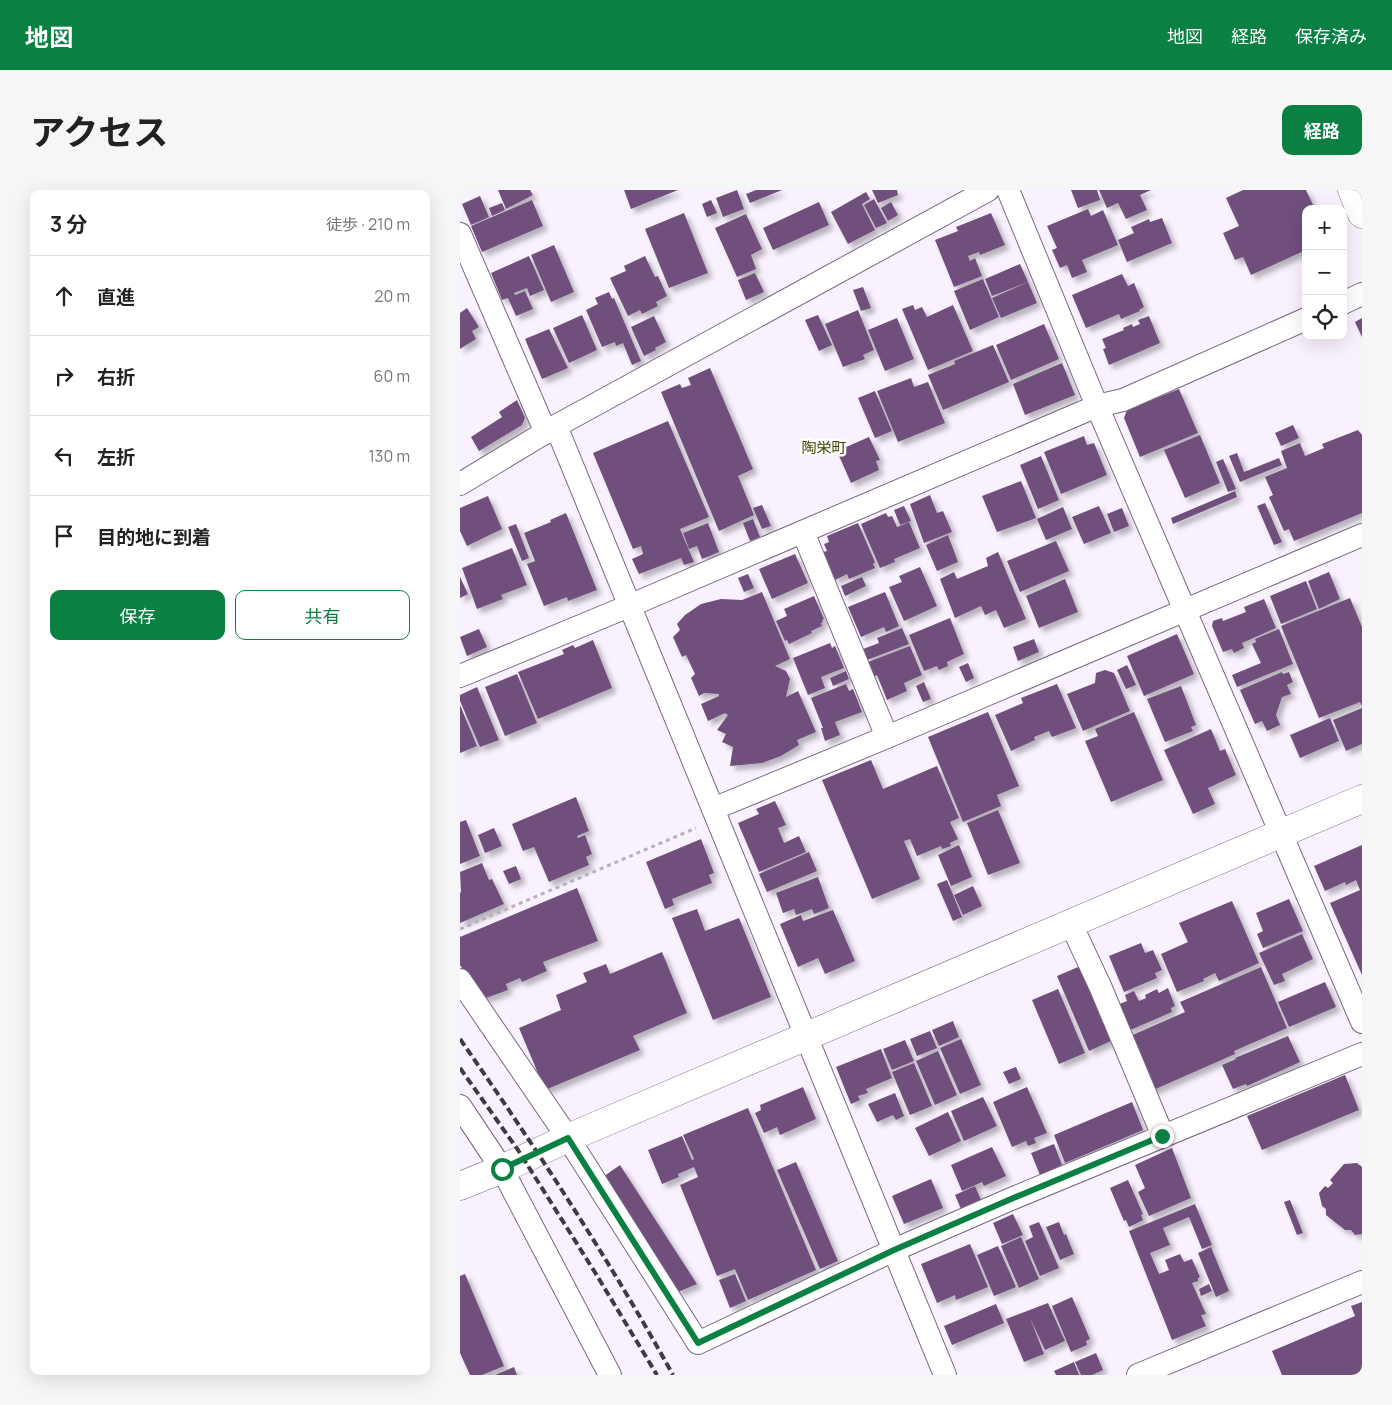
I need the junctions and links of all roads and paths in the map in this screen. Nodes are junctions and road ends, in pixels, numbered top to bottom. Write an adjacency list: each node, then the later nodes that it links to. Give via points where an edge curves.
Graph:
1 (988, 190): 10 (street)
2 (1008, 190): 9 (street)
3 (1352, 190): 4 (main road)
4 (1362, 214)
5 (460, 234): 10 (street)
6 (1362, 294): 7 (street)
7 (1347, 300)
8 (1302, 321): 9 (street, via 1123,400)
9 (1097, 406): 12 (street); 15 (street)
10 (551, 429): 11 (street); 14 (street)
11 (460, 484)
12 (803, 532): 14 (street); 17 (street)
13 (1362, 535): 15 (street)
14 (629, 606): 16 (street); 19 (street)
15 (1185, 610): 17 (street); 20 (street)
16 (460, 676)
17 (887, 737): 19 (street)
18 (1362, 799): 20 (main road)
19 (715, 813): 22 (path); 25 (street)
20 (1280, 835): 21 (main road); 24 (street)
21 (1071, 924): 25 (main road); 28 (street)
22 (460, 929)
23 (460, 980): 29 (street)
24 (1362, 1022)
25 (806, 1037): 29 (main road); 32 (street)
26 (1362, 1054): 28 (street)
27 (460, 1106): 30 (street)
28 (1162, 1136): 32 (street)
29 (568, 1138): 30 (main road); 32 (street, via 698,1343)
30 (502, 1169): 31 (main road); 34 (street)
31 (460, 1186)
32 (894, 1250): 35 (street)
33 (1362, 1282): 36 (street)
34 (610, 1375)
35 (946, 1375)
36 (1138, 1375)

